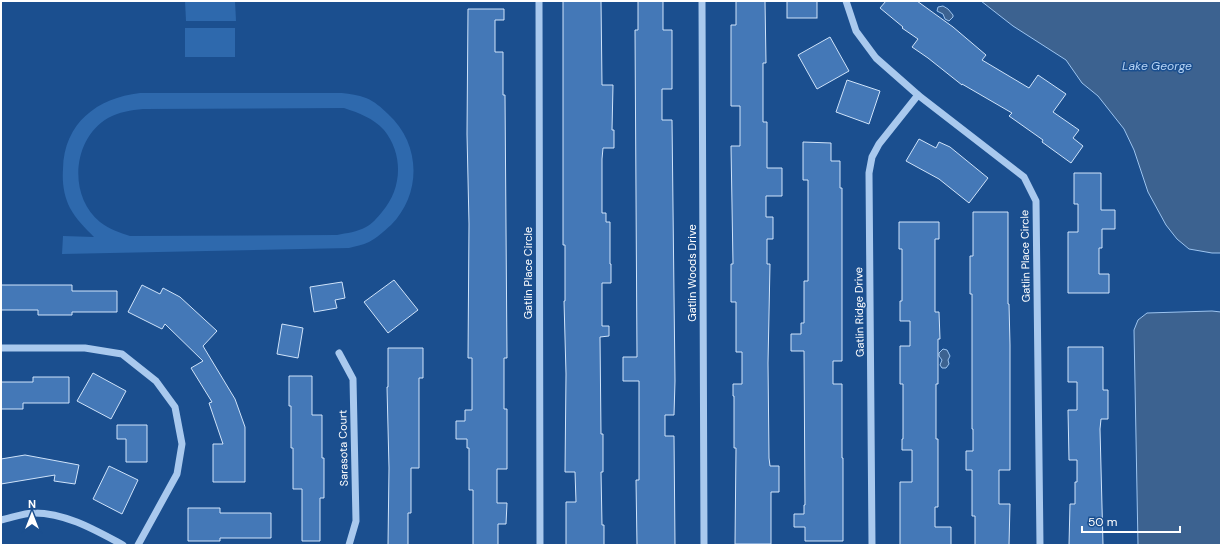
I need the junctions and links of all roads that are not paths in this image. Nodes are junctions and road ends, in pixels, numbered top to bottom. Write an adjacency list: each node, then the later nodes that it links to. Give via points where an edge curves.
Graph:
1 (539, 1): 11 (street, Gatlin Place Circle)
2 (702, 1): 12 (street, Gatlin Woods Drive)
3 (846, 1): 4 (street, Gatlin Place Circle, via 856,31 876,58)
4 (918, 95): 13 (street, Gatlin Ridge Drive, via 879,144 872,157 869,173); 14 (street, Gatlin Place Circle, via 1024,177 1036,201)
5 (1, 348): 9 (street, via 85,348 122,354 156,381 175,407 182,444 177,474)
6 (339, 353): 10 (street, Sarasota Court, via 352,378 356,521)
7 (1, 520): 8 (street, via 33,512 59,516 92,528)
8 (123, 545)
9 (138, 545)
10 (349, 545)
11 (540, 545)
12 (704, 545)
13 (872, 545)
14 (1040, 545)

